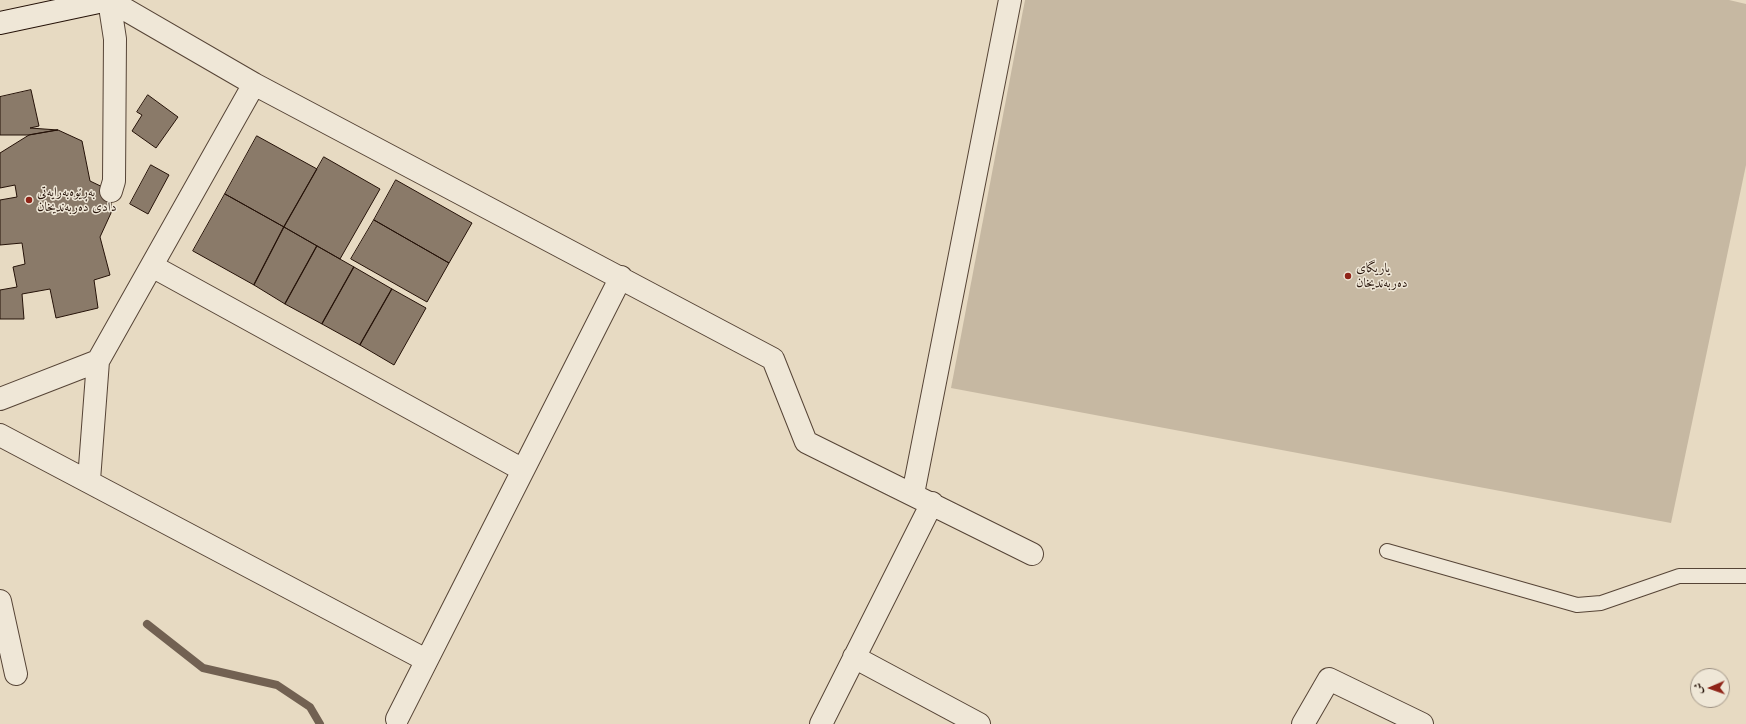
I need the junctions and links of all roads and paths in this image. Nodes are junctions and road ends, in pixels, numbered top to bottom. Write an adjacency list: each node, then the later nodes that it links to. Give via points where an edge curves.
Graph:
1 (109, 0): 3 (street); 4 (street); 5 (street, via 115,39 114,181)
2 (1010, 0): 13 (street)
3 (0, 24)
4 (254, 84): 6 (street); 7 (street)
5 (111, 192)
6 (152, 266): 8 (street); 11 (street)
7 (621, 277): 11 (street); 13 (street, via 773,359 806,442)
8 (98, 362): 9 (street); 12 (street)
9 (0, 399)
10 (0, 435): 12 (street)
11 (523, 470): 19 (street)
12 (89, 480): 19 (street)
13 (922, 498): 15 (street); 18 (street)
14 (1387, 550): 16 (lane, via 1577,605 1601,603 1679,576)
15 (1032, 554)
16 (1746, 576)
17 (0, 601): 20 (street, via 16,674)
18 (854, 657): 22 (street); 23 (street)
19 (426, 660): 21 (street)
20 (0, 668)
21 (397, 719)
22 (821, 724)
23 (979, 724)
24 (1304, 724): 25 (street, via 1329,679)
25 (1422, 724)

